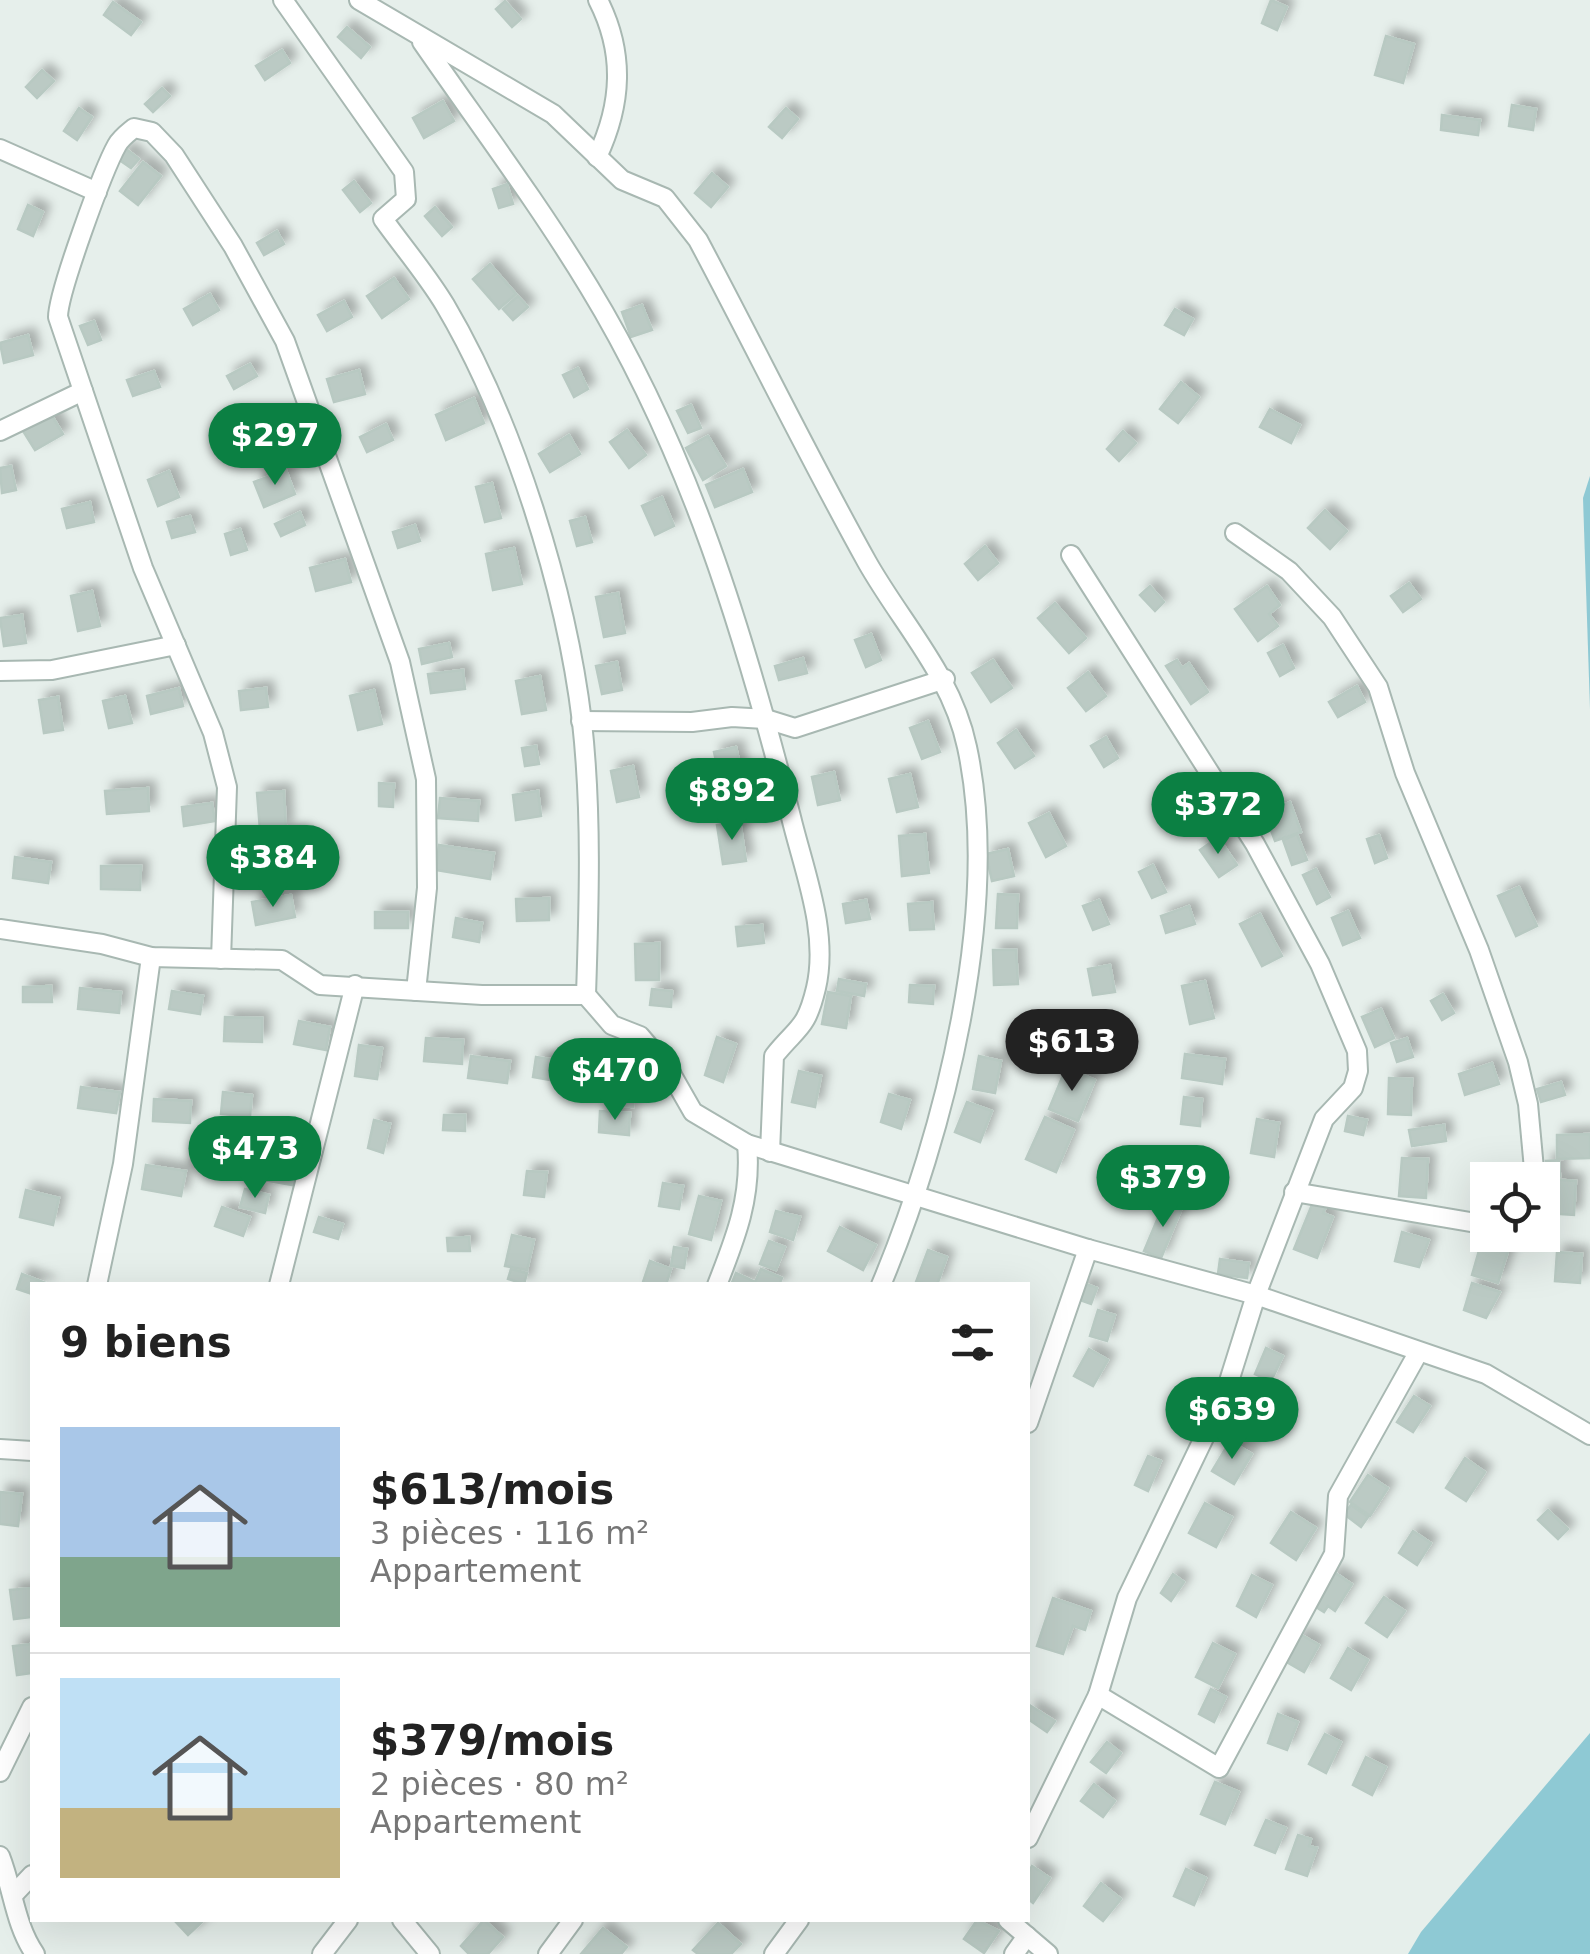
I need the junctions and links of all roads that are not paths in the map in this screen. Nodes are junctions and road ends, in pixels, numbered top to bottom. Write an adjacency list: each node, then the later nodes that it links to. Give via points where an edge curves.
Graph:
1 (283, 0): 16 (street, via 404,172 406,199 383,219 445,305 492,405 536,518)
2 (358, 0): 4 (street)
3 (598, 0): 6 (street, via 609,22 619,82 614,121)
4 (418, 35): 6 (street, via 553,114); 15 (street, via 590,288 653,409 711,538)
5 (0, 148): 7 (street)
6 (597, 156): 14 (street, via 622,180 665,198 698,240 868,563)
7 (97, 192): 8 (street, via 58,299); 21 (street, via 119,141 134,128 152,132 223,231 285,341 400,662 426,779 427,888)
8 (83, 391): 9 (street); 12 (street)
9 (0, 431)
10 (1235, 533): 25 (street, via 1290,571 1332,617 1378,687 1518,1062)
11 (1071, 554): 26 (street, via 1255,844 1320,964 1356,1051 1353,1088 1324,1119)
12 (176, 645): 13 (street, via 52,670); 19 (street, via 227,787)
13 (0, 672)
14 (944, 679): 15 (street, via 795,728); 27 (street, via 967,746 976,824 975,909 952,1069)
15 (766, 719): 16 (street); 24 (street, via 820,933 817,985 803,1029 774,1056)
16 (582, 720): 22 (street, via 590,868)
17 (0, 929): 18 (street)
18 (151, 957): 19 (street); 30 (street)
19 (221, 959): 20 (street, via 282,960 320,985)
20 (356, 985): 21 (street); 31 (street)
21 (416, 991): 22 (street)
22 (586, 995): 23 (street, via 612,1025 640,1036 693,1112)
23 (747, 1144): 24 (street); 32 (street, via 744,1210)
24 (770, 1152): 27 (street)
25 (1533, 1162)
26 (1294, 1192): 28 (street); 34 (street)
27 (917, 1198): 29 (street); 33 (street)
28 (1470, 1223)
29 (1088, 1250): 34 (street); 36 (street)
30 (99, 1282)
31 (281, 1282)
32 (718, 1282)
33 (882, 1282)
34 (1256, 1295): 35 (street); 40 (street, via 1206,1442 1127,1598)
35 (1418, 1353): 37 (street, via 1486,1374); 40 (street, via 1338,1496 1334,1554 1219,1768)
36 (1030, 1417)
37 (1590, 1435)
38 (0, 1449): 39 (street)
39 (30, 1451)
40 (1098, 1696): 43 (street)
41 (30, 1711): 42 (street)
42 (0, 1772)
43 (1030, 1834)
44 (0, 1856): 46 (street)
45 (30, 1877): 46 (street)
46 (14, 1893): 53 (street)
47 (346, 1922): 54 (street)
48 (404, 1922): 55 (street)
49 (572, 1922): 56 (street)
50 (798, 1922): 57 (street)
51 (1010, 1922): 52 (street)
52 (1027, 1936): 58 (street); 59 (street)
53 (35, 1954)
54 (322, 1954)
55 (430, 1954)
56 (548, 1954)
57 (774, 1954)
58 (1014, 1954)
59 (1048, 1954)

